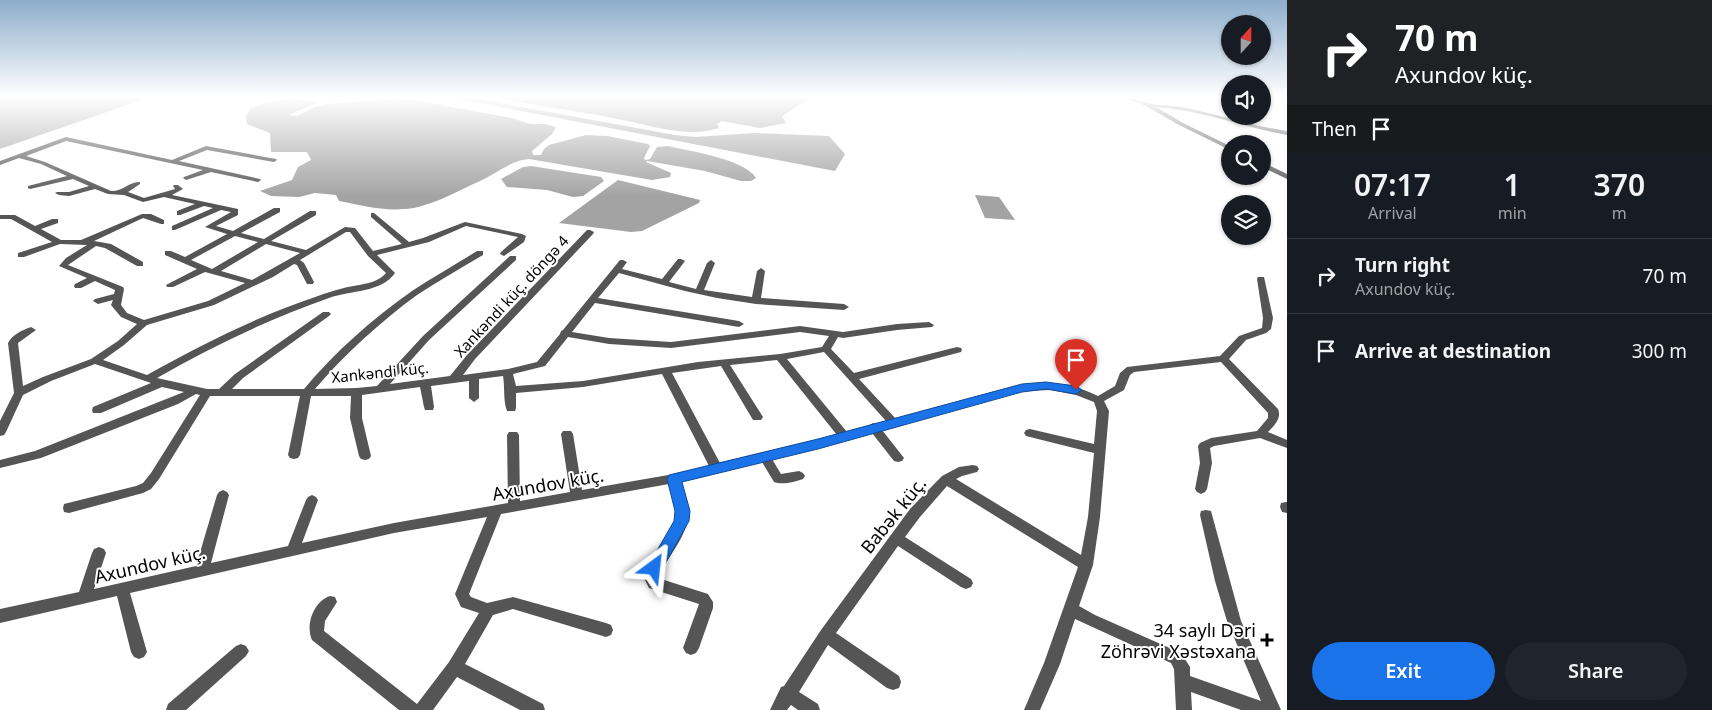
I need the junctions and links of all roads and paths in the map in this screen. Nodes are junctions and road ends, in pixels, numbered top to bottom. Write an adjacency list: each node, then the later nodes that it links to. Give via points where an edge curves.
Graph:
1 (1194, 130): 4 (street)
2 (1270, 130): 3 (street)
3 (1287, 133)
4 (1221, 144)
5 (19, 156): 7 (street, via 66,139); 8 (street); 11 (street)
6 (274, 160): 7 (street, via 206,148)
7 (172, 162): 10 (street)
8 (0, 163)
9 (1271, 169): 12 (street)
10 (211, 170): 13 (street); 14 (street)
11 (73, 177): 17 (street); 18 (street)
12 (1287, 177)
13 (186, 178)
14 (258, 180)
15 (138, 183): 21 (street)
16 (176, 186): 22 (street, via 180,189)
17 (30, 187)
18 (94, 187): 20 (street); 21 (street, via 110,194)
19 (59, 193): 20 (street)
20 (74, 193): 23 (street)
21 (121, 193): 22 (street, via 144,200)
22 (164, 195): 24 (street)
23 (83, 200)
24 (205, 203): 25 (street); 27 (street)
25 (221, 207): 33 (street); 36 (street, via 236,212 209,227)
26 (277, 210): 36 (street)
27 (180, 213)
28 (313, 213): 38 (street)
29 (374, 215): 41 (street)
30 (0, 217): 34 (street, via 12,217)
31 (55, 221): 34 (street)
32 (161, 222): 39 (street, via 142,216)
33 (176, 228)
34 (34, 229): 37 (street)
35 (590, 232): 87 (street, Xankəndi küç. döngə 4)
36 (233, 234): 38 (street); 50 (street)
37 (59, 242): 39 (street); 47 (street)
38 (263, 242): 42 (street); 54 (street)
39 (84, 243): 40 (street)
40 (94, 243): 53 (street, via 108,246); 56 (street, via 62,264)
41 (408, 245): 45 (street); 46 (street, via 465,224 522,236)
42 (305, 252): 45 (street, via 340,230 349,228); 49 (street)
43 (168, 253): 50 (street)
44 (480, 253): 97 (street, via 415,293 376,323 330,365)
45 (371, 254): 86 (street, via 391,273 386,278 363,288 348,289 304,303 244,326)
46 (504, 254)
47 (21, 256)
48 (513, 258): 90 (street, via 426,338)
49 (293, 260): 58 (street, via 300,263); 60 (street)
50 (184, 261): 54 (street)
51 (681, 261): 59 (street)
52 (711, 263): 63 (street)
53 (140, 264)
54 (208, 271): 60 (street); 61 (street)
55 (762, 271): 66 (street)
56 (95, 278): 62 (street); 64 (street, via 117,286 120,289)
57 (1261, 279): 79 (street, via 1268,318 1266,329 1245,335)
58 (310, 282)
59 (665, 282): 63 (street); 65 (street, Xankəndi küç., via 620,266)
60 (253, 283): 70 (street, via 202,306)
61 (170, 285)
62 (78, 286)
63 (699, 292): 66 (street)
64 (118, 296): 67 (street); 70 (street, via 116,304 122,314)
65 (592, 300): 71 (street); 74 (street, Xankəndi küç.)
66 (756, 300): 68 (street)
67 (98, 301)
68 (844, 307)
69 (326, 314): 96 (street, via 239,376)
70 (144, 323): 80 (street)
71 (739, 324)
72 (929, 325): 75 (street)
73 (31, 330): 94 (street, via 13,343)
74 (564, 333): 75 (street, via 609,341 671,345 800,329); 83 (street, Xankəndi küç., via 541,364)
75 (834, 335): 76 (street)
76 (826, 349): 78 (street); 84 (street)
77 (957, 350): 84 (street)
78 (780, 357): 81 (street); 111 (street)
79 (1223, 359): 99 (street, via 1131,369 1125,373 1120,388); 110 (street, via 1274,412 1273,419)
80 (95, 361): 86 (street, Xankəndi küç.); 94 (street)
81 (724, 363): 82 (street); 103 (street)
82 (665, 370): 91 (street, via 583,384); 119 (street)
83 (508, 372): 85 (street, Xankəndi küç.); 91 (street)
84 (852, 377): 104 (street)
85 (474, 378): 87 (street, Xankəndi küç.); 98 (street)
86 (148, 379): 88 (street, Xankəndi küç.)
87 (453, 380): 89 (street, Xankəndi küç.)
88 (161, 383): 92 (street, Xankəndi küç.); 102 (street)
89 (425, 383): 90 (street, Xankəndi küç.); 100 (street)
90 (379, 390): 93 (street, Xankəndi küç.)
91 (512, 390): 101 (street)
92 (194, 391): 95 (street, Xankəndi küç.); 118 (street, via 174,402 37,454)
93 (357, 392): 97 (street, Xankəndi küç.); 115 (street, via 356,418)
94 (19, 393): 106 (street)
95 (207, 393): 96 (street, Xankəndi küç.); 129 (street, via 147,486 130,494)
96 (222, 393): 97 (street, Xankəndi küç.)
97 (306, 393): 114 (street)
98 (474, 398)
99 (1098, 400): 104 (street, Axundov küç., via 1076,390 1036,386); 113 (street, via 1103,411)
100 (429, 407)
101 (511, 408)
102 (97, 410)
103 (758, 417)
104 (893, 422): 105 (street, Axundov küç.)
105 (873, 427): 111 (street, Axundov küç.); 117 (street)
106 (0, 432)
107 (1030, 433): 113 (street)
108 (513, 434): 128 (street)
109 (568, 434): 126 (street)
110 (1261, 434): 112 (street); 124 (street, via 1204,446 1206,463)
111 (844, 436): 116 (street, Axundov küç.)
112 (1287, 444)
113 (1100, 450): 135 (street)
114 (294, 455)
115 (365, 456)
116 (764, 456): 119 (street, Axundov küç.); 121 (street, via 778,478)
117 (898, 458)
118 (0, 464)
119 (716, 468): 122 (street, Axundov küç.)
120 (973, 469): 123 (street)
121 (798, 476)
122 (674, 479): 126 (street, Axundov küç.); 146 (street, via 682,521 651,578 654,584 706,602)
123 (946, 479): 132 (street, Babək küç.); 135 (street, Babək küç.)
124 (1201, 489)
125 (223, 495): 136 (street)
126 (577, 497): 128 (street, Axundov küç.)
127 (312, 500): 133 (street)
128 (514, 507): 130 (street, Axundov küç.)
129 (69, 508)
130 (496, 510): 133 (street, Axundov küç.); 142 (street, via 462,594 466,602)
131 (1206, 515): 162 (street, via 1234,621)
132 (896, 538): 137 (street); 145 (street, Babək küç.)
133 (293, 550): 136 (street, Axundov küç.)
134 (99, 553): 139 (street)
135 (1086, 565): 141 (street)
136 (202, 570): 138 (street, Axundov küç.)
137 (966, 583)
138 (122, 588): 139 (street, Axundov küç.); 148 (street)
139 (84, 597): 143 (street, Axundov küç.)
140 (330, 602): 154 (street, via 315,626 317,635)
141 (1071, 609): 151 (street, via 1176,658 1182,667); 159 (street)
142 (487, 610): 144 (street, via 513,603); 149 (street)
143 (0, 616)
144 (606, 630)
145 (826, 634): 150 (street); 152 (street, Babək küç.)
146 (691, 648)
147 (241, 651): 153 (street)
148 (139, 652)
149 (455, 667): 155 (street); 156 (street)
150 (893, 682)
151 (1184, 682): 160 (street); 161 (street)
152 (787, 693): 157 (street, Babək küç.); 158 (street)
153 (174, 710)
154 (412, 710)
155 (422, 710)
156 (537, 710)
157 (778, 710)
158 (812, 710)
159 (1032, 710)
160 (1184, 710)
161 (1264, 710)
162 (1273, 710)

